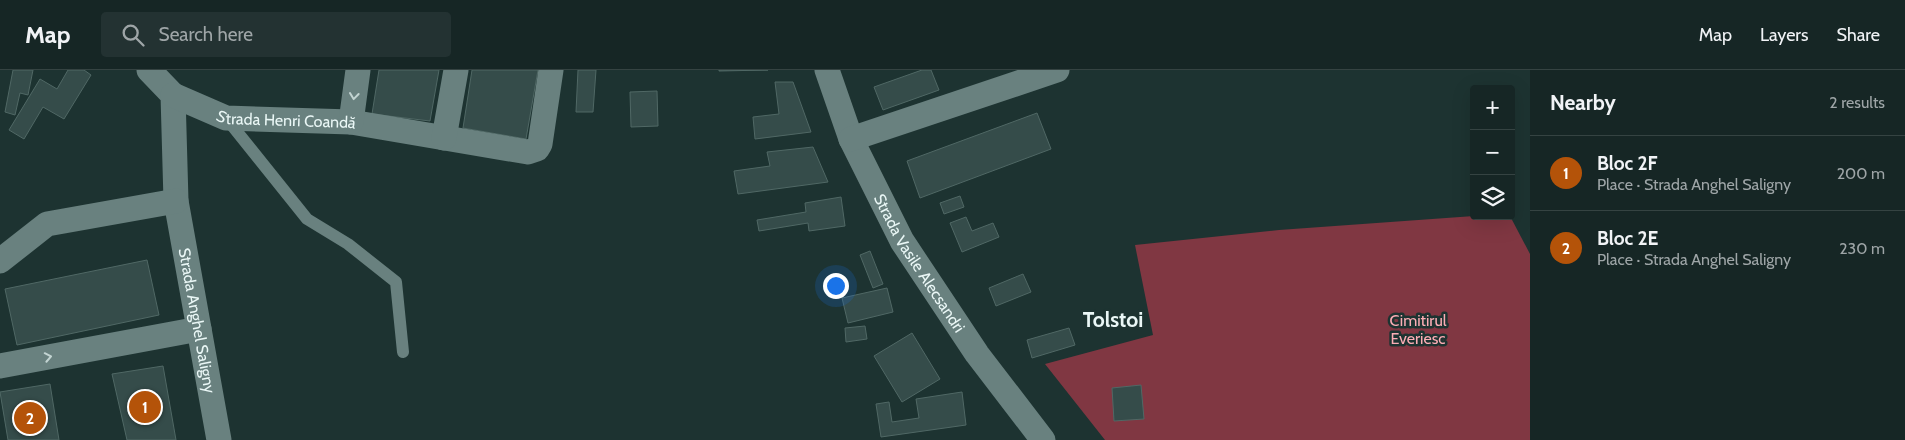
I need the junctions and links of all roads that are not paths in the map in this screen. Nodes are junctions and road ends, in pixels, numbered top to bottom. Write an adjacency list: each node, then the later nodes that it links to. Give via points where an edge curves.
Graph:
1 (149, 70): 7 (street)
2 (358, 70): 9 (street, Strada Henri Coandă, one-way to 9)
3 (456, 70): 10 (street)
4 (551, 70): 10 (street, via 537,149 528,152)
5 (827, 70): 11 (street, Strada Vasile Alecsandri)
6 (1057, 70): 11 (street)
7 (173, 94): 8 (street, Strada Henri Coandă); 12 (street, Strada Anghel Saligny)
8 (226, 118): 9 (street, Strada Henri Coandă); 15 (lane, via 307,219 348,244 396,282)
9 (351, 122): 10 (street)
10 (444, 138)
11 (851, 140): 18 (street, Strada Vasile Alecsandri, via 902,241 977,354)
12 (176, 201): 13 (street, via 47,224); 14 (street, Strada Anghel Saligny)
13 (0, 261)
14 (199, 329): 16 (street, one-way to 14); 17 (street, Strada Anghel Saligny)
15 (403, 352)
16 (0, 366)
17 (219, 440)
18 (1043, 440)

